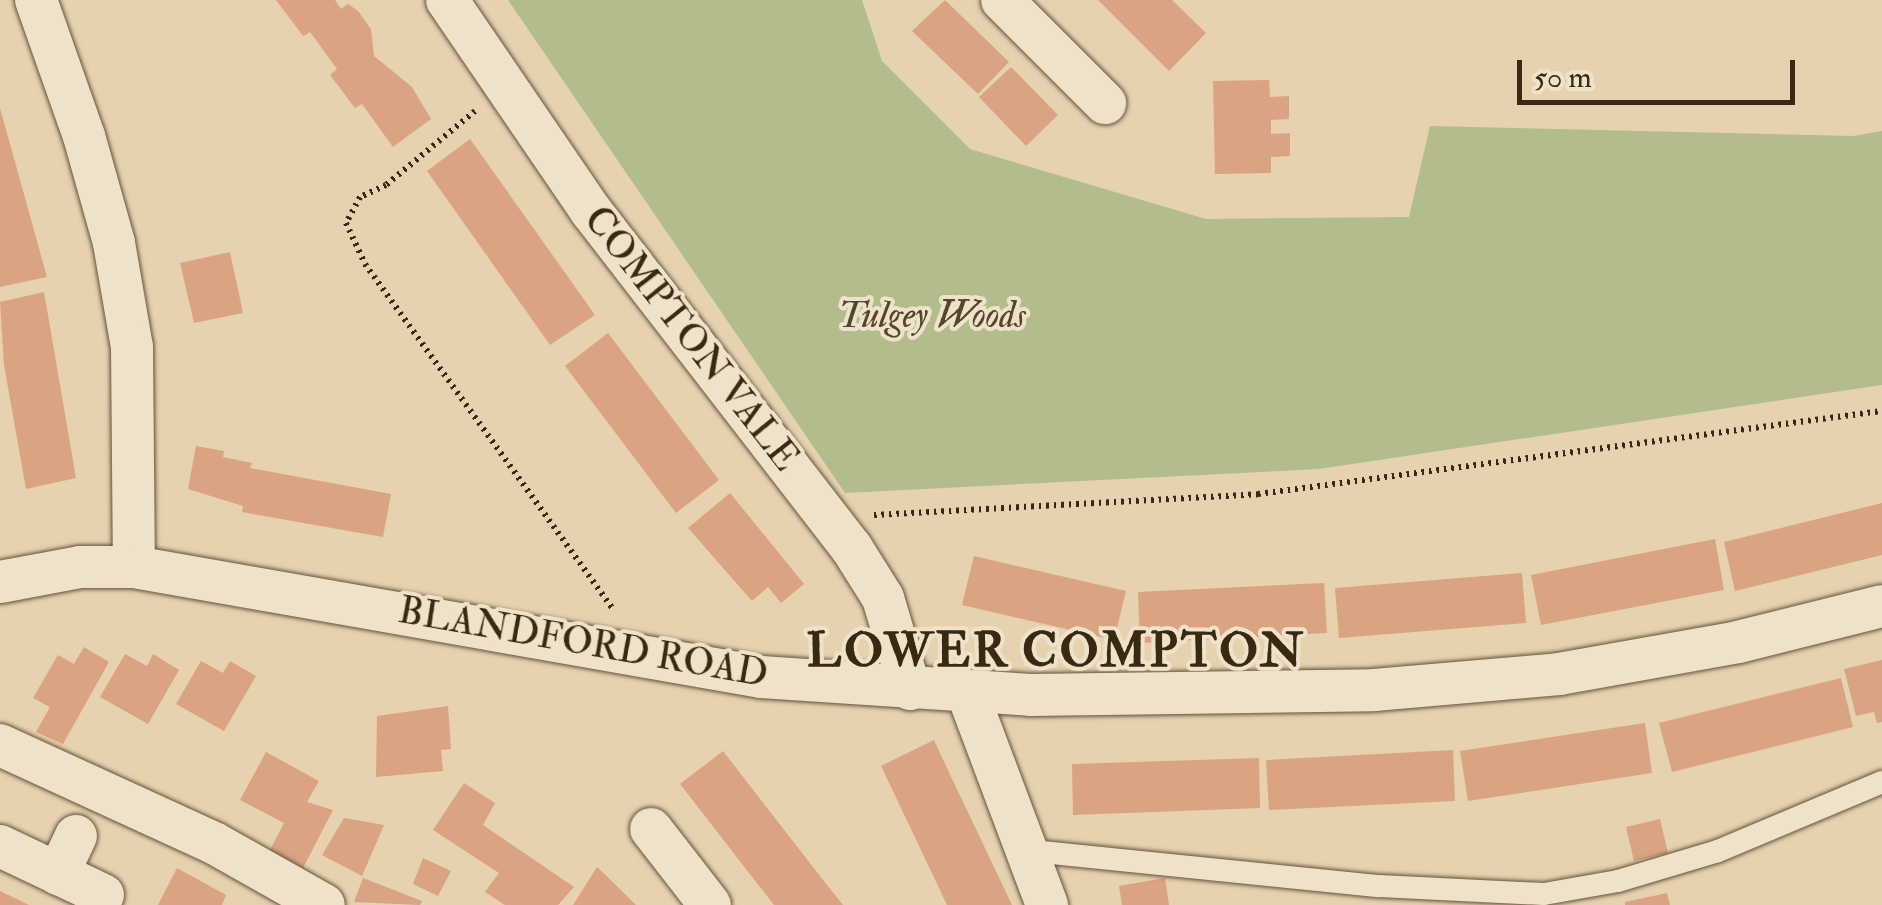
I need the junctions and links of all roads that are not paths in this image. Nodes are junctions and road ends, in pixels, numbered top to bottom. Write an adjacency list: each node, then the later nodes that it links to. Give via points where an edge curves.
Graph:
1 (36, 0): 5 (street, via 89,154 132,347)
2 (447, 0): 8 (street, COMPTON VALE, via 591,211 884,598)
3 (1002, 0): 4 (street)
4 (1106, 103)
5 (134, 566): 6 (street, BLANDFORD ROAD, via 80,567); 8 (street, BLANDFORD ROAD, via 760,677)
6 (0, 582)
7 (1882, 606): 9 (street, BLANDFORD ROAD, via 1738,642 1559,674 1374,690)
8 (910, 689): 9 (street, BLANDFORD ROAD)
9 (967, 692): 14 (street)
10 (0, 745): 16 (street, via 214,843)
11 (1882, 782): 14 (lane, via 1718,850 1618,881 1544,894 1379,886)
12 (651, 830): 17 (street)
13 (0, 846): 15 (street, via 67,855)
14 (1032, 852): 18 (street)
15 (103, 895)
16 (324, 905)
17 (710, 905)
18 (1047, 905)

